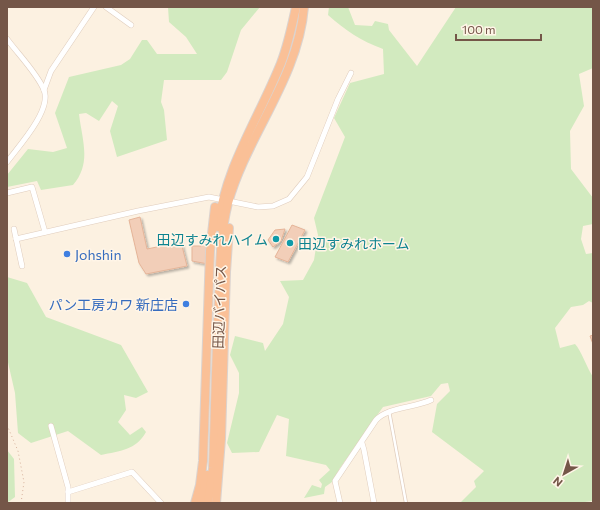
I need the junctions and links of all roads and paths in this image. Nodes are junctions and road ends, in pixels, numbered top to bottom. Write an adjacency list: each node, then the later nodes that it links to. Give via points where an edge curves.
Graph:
1 (94, 7): 8 (street, via 51,71)
2 (106, 7): 5 (street)
3 (296, 7): 11 (highway, via 281,62 251,127 231,162)
4 (304, 7): 11 (highway, 田辺バイパス, via 296,49 255,141)
5 (131, 25)
6 (7, 39): 8 (street)
7 (351, 73): 11 (street, via 322,136 313,163 300,187 289,199 273,206 258,207)
8 (44, 90): 9 (street, via 43,110)
9 (7, 162)
10 (7, 193): 13 (street, via 32,187)
11 (225, 200): 13 (street, via 209,197 138,210); 16 (highway, 田辺バイパス); 28 (highway, via 210,251 203,461); 31 (highway, via 228,230 221,439)
12 (14, 229): 14 (street)
13 (45, 232): 14 (street)
14 (16, 239): 15 (street)
15 (22, 266)
16 (216, 338): 29 (highway, 田辺バイパス, via 208,464); 30 (highway, 田辺バイパス, via 213,468)
17 (7, 380): 18 (path)
18 (7, 384)
19 (431, 400): 20 (street, via 410,408)
20 (389, 411): 23 (street, via 376,420); 34 (lane)
21 (7, 425): 25 (path, via 18,451 21,466 24,490)
22 (51, 426): 24 (street)
23 (362, 443): 32 (street, via 335,481); 33 (street)
24 (68, 492): 26 (street); 27 (street, via 132,472)
25 (21, 503)
26 (68, 503)
27 (161, 503)
28 (195, 503)
29 (201, 503)
30 (208, 503)
31 (216, 503)
32 (340, 503)
33 (374, 503)
34 (406, 503)

